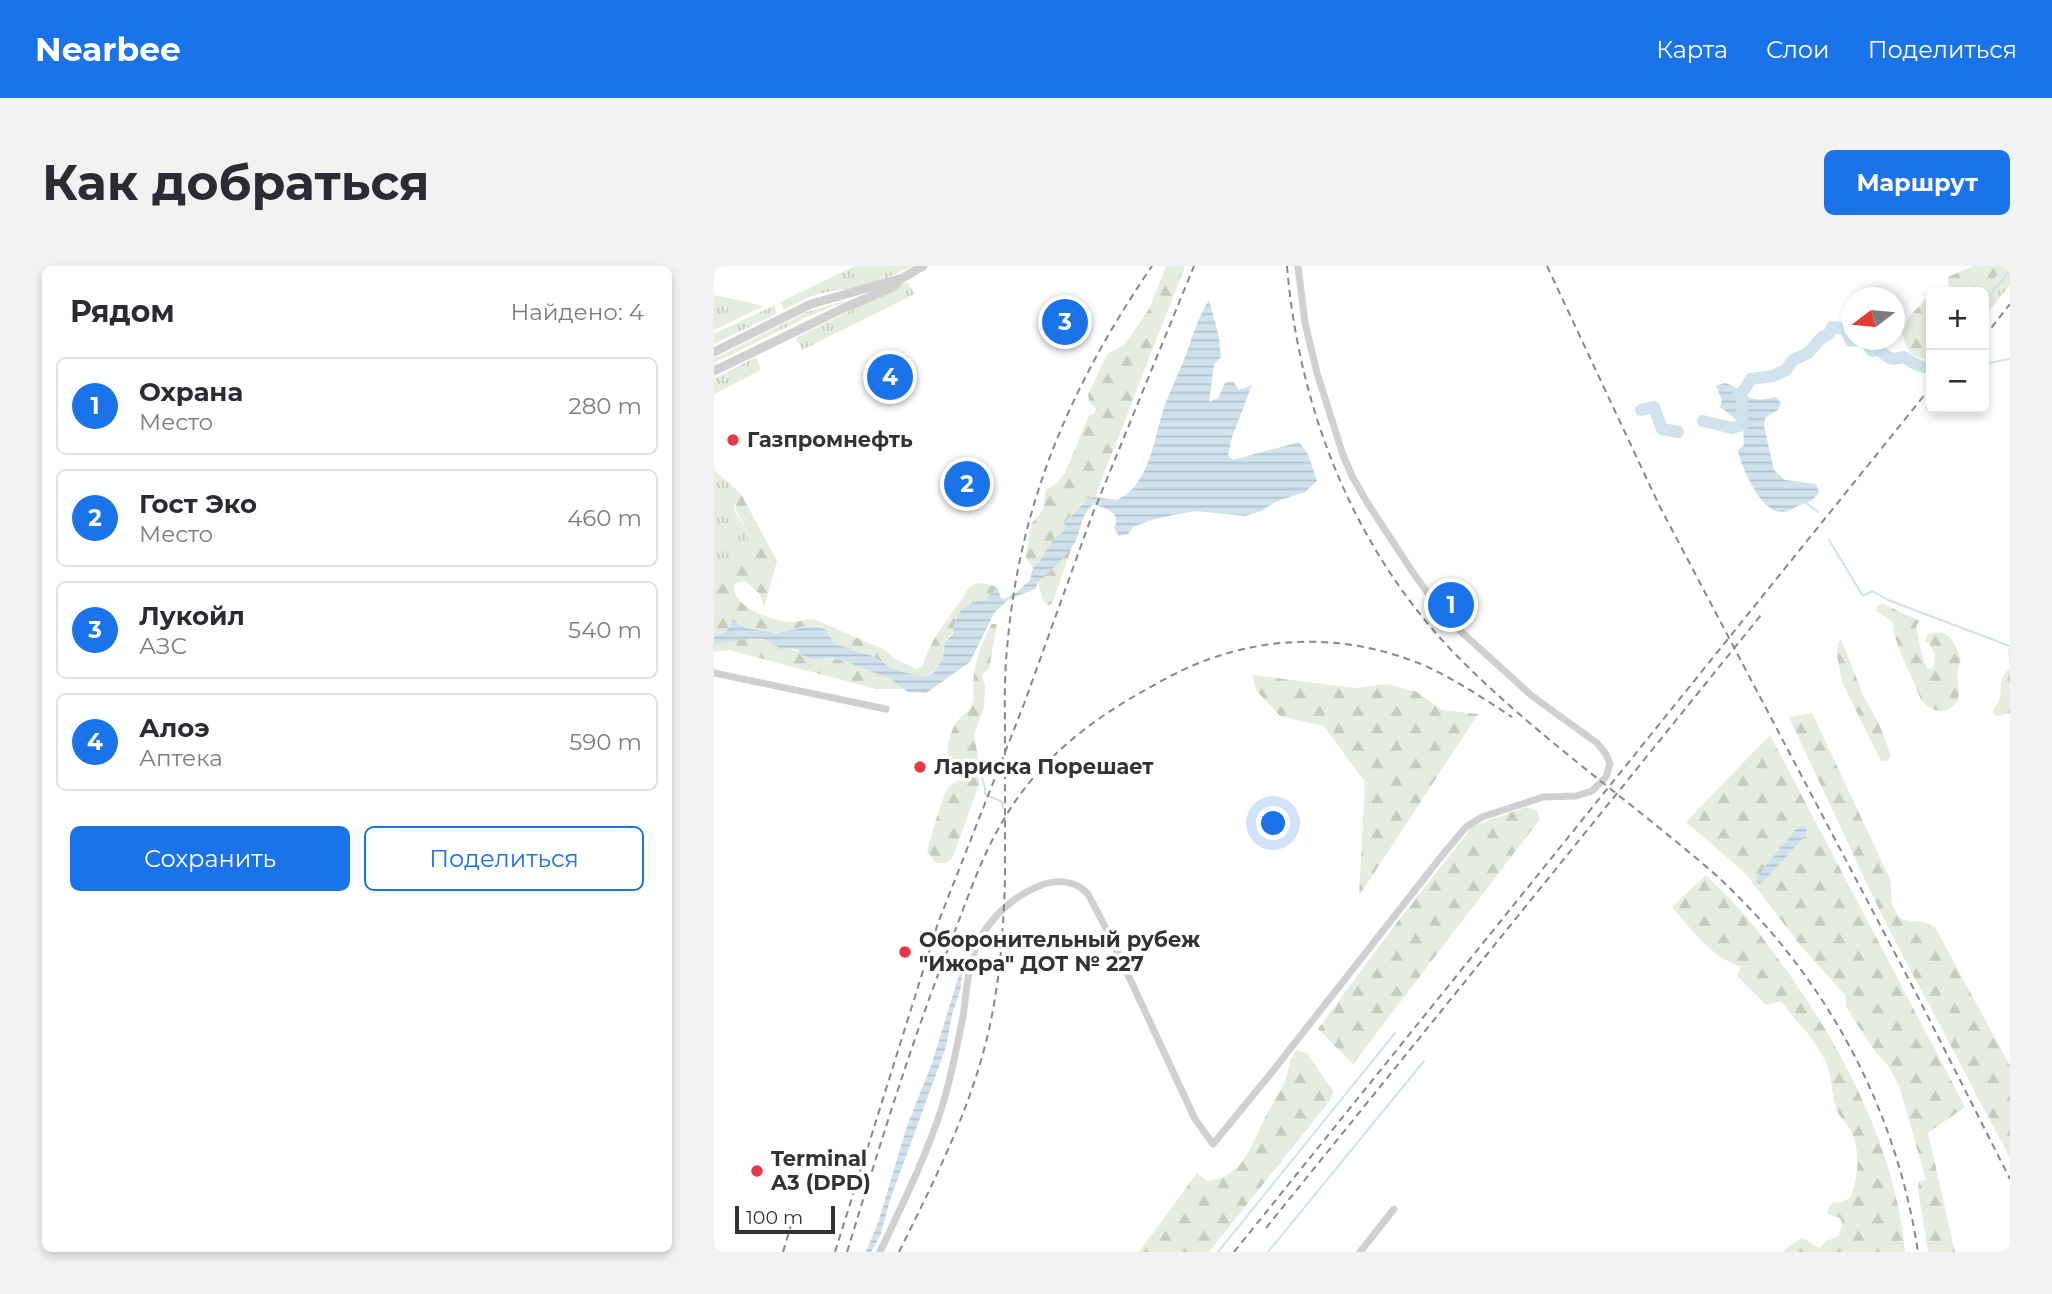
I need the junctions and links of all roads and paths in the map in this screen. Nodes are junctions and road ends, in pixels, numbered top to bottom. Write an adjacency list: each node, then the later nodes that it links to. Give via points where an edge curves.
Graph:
1 (923, 266): 3 (street)
2 (1298, 266): 9 (street, via 1317,373 1343,454 1368,504 1445,617 1532,696 1597,743 1610,764 1608,772 1585,794 1528,801 1466,827 1213,1144 1195,1119 1088,894 1073,883 1058,882 1017,898 985,931 972,956 942,1106 927,1151)
3 (901, 279): 4 (street, via 811,304); 5 (street)
4 (714, 352)
5 (714, 371)
6 (714, 673): 7 (street)
7 (886, 709)
8 (1394, 1209): 10 (street)
9 (880, 1252)
10 (1360, 1252)

